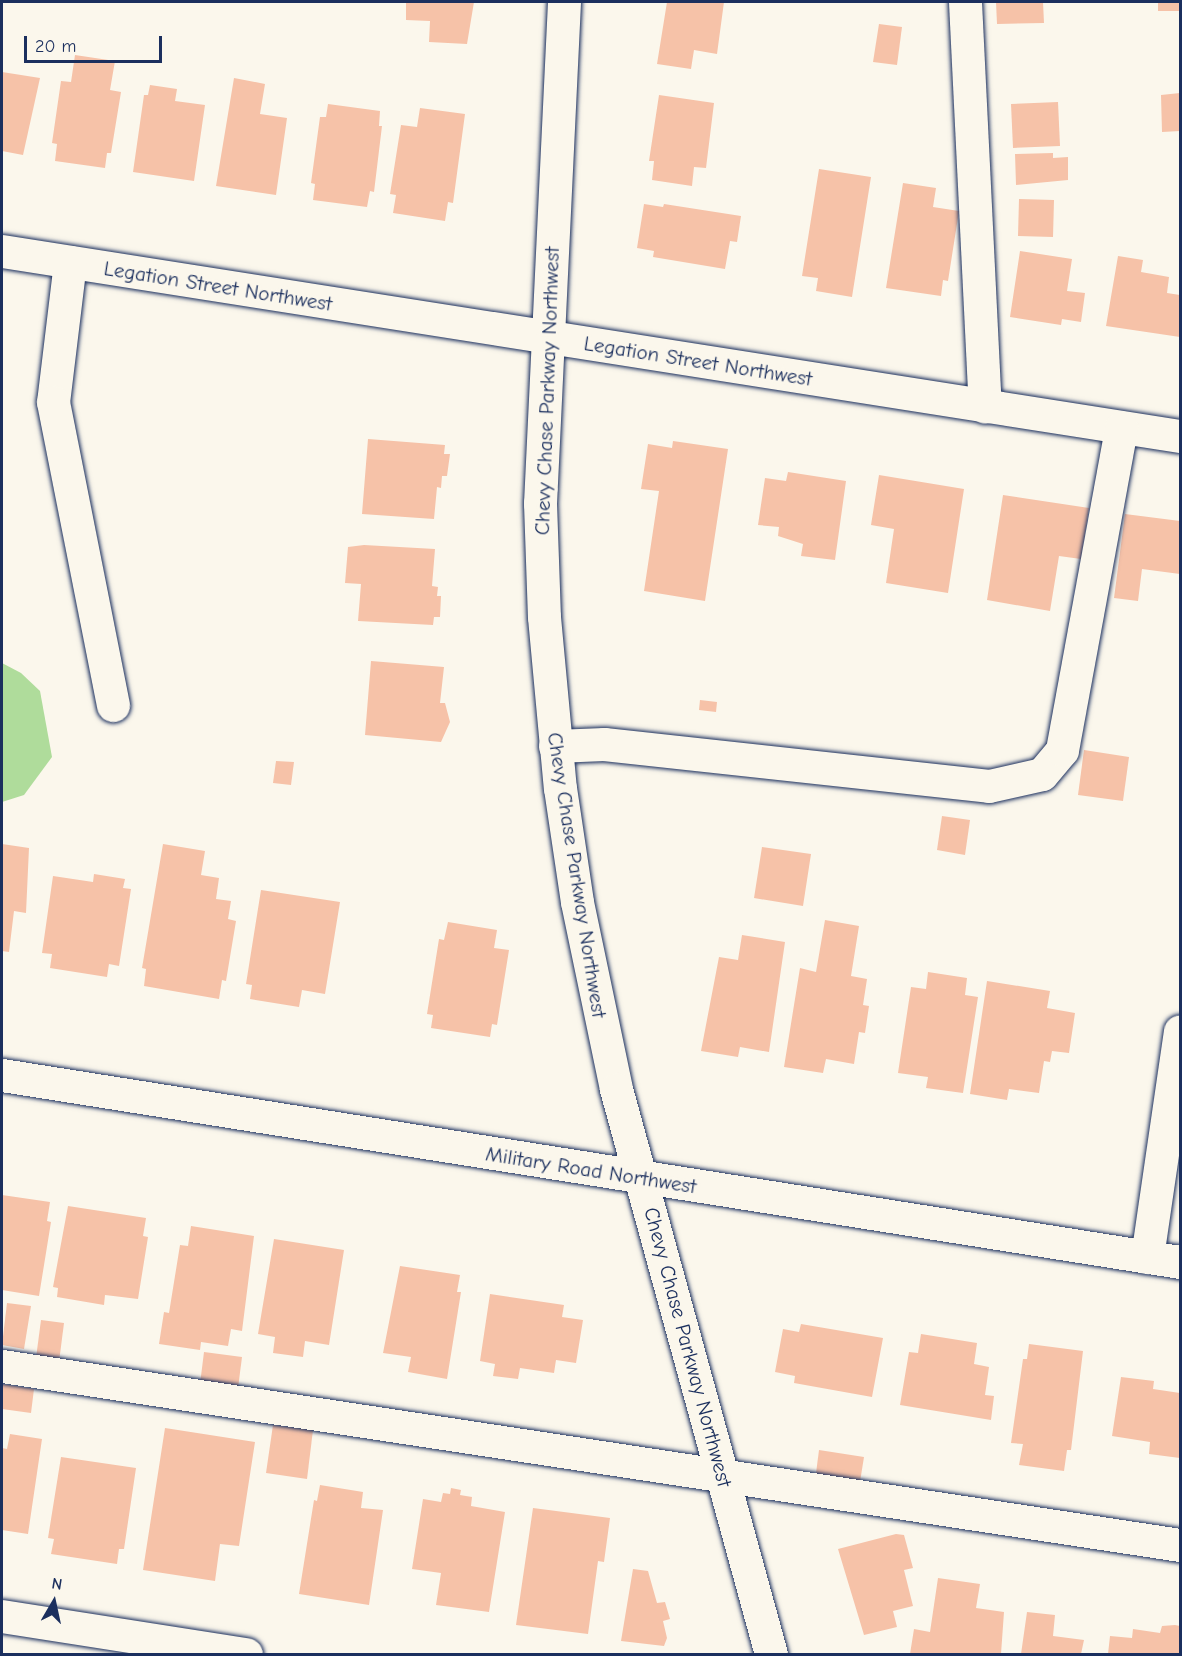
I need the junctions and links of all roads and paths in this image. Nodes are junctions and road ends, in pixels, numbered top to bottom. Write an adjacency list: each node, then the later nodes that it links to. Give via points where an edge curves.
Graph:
1 (564, 2): 5 (street, Chevy Chase Parkway Northwest)
2 (965, 2): 6 (street)
3 (2, 251): 4 (street, Legation Street Northwest)
4 (70, 262): 5 (street, Legation Street Northwest); 9 (street, via 53,402)
5 (549, 338): 6 (street, Legation Street Northwest); 10 (street, Chevy Chase Parkway Northwest, via 540,503)
6 (985, 406): 7 (street, Legation Street Northwest)
7 (1121, 427): 8 (street, Legation Street Northwest); 10 (street, via 1062,750 1042,774 989,786 604,744)
8 (1180, 436)
9 (112, 705)
10 (555, 746): 13 (street, Chevy Chase Parkway Northwest, via 599,1014)
11 (1180, 1031): 14 (street)
12 (2, 1075): 13 (street, Military Road Northwest)
13 (642, 1178): 14 (street, Military Road Northwest); 17 (street, Chevy Chase Parkway Northwest)
14 (1147, 1257): 15 (street, Military Road Northwest)
15 (1180, 1262)
16 (2, 1366): 17 (street)
17 (723, 1478): 18 (street); 21 (street, Chevy Chase Parkway Northwest)
18 (1180, 1545)
19 (2, 1616): 20 (street)
20 (246, 1654)
21 (771, 1654)

